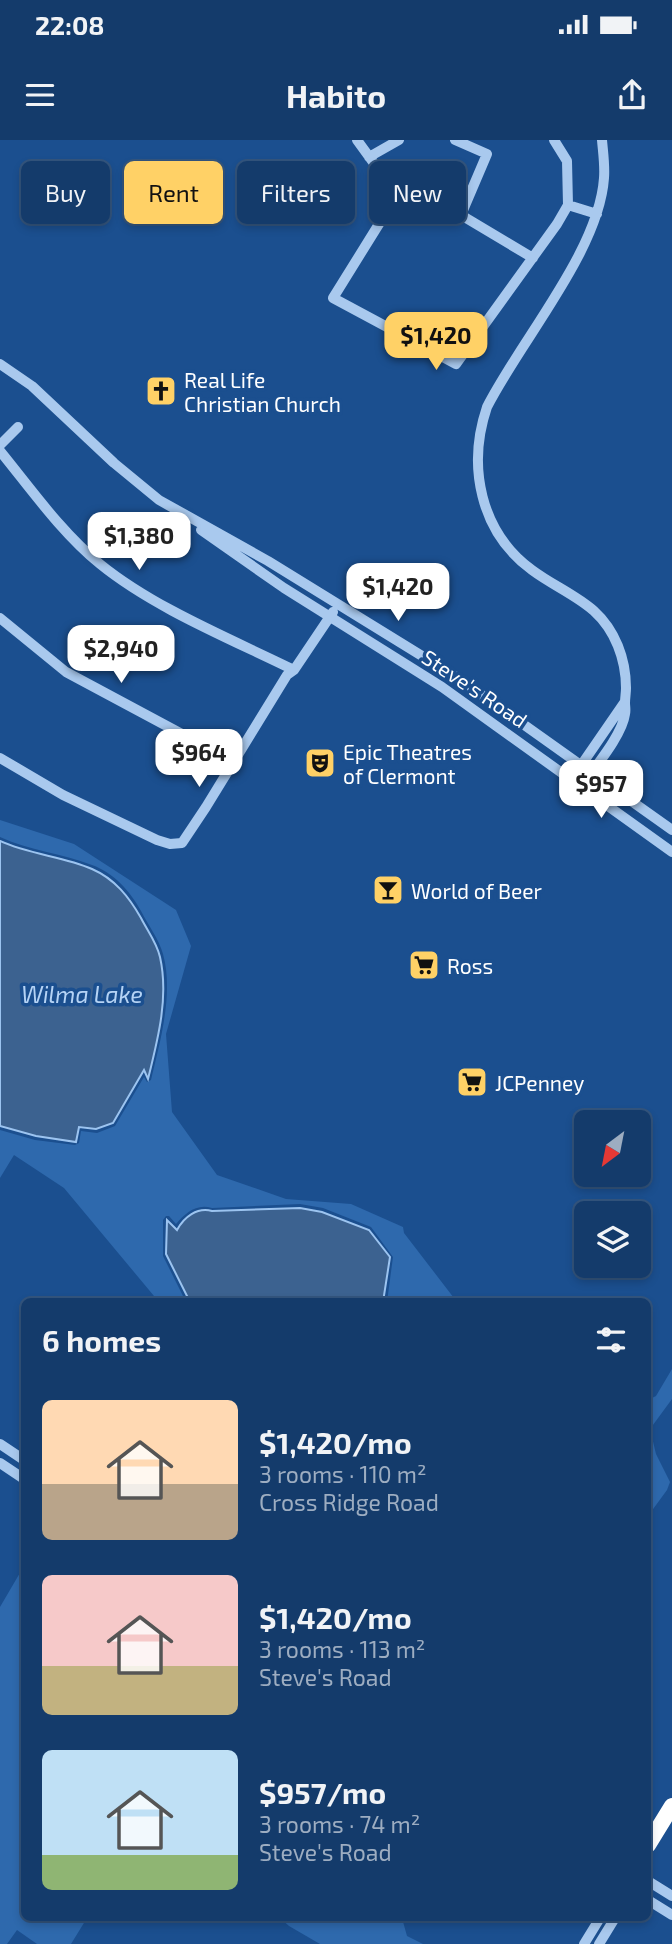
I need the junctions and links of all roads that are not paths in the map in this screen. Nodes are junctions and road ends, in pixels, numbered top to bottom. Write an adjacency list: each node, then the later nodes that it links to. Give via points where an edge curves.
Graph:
1 (357, 140): 6 (street)
2 (399, 140): 6 (street)
3 (455, 140): 8 (street, via 487,153)
4 (554, 140): 9 (street, via 567,160)
5 (602, 140): 10 (street, via 604,179)
6 (369, 156): 7 (street)
7 (373, 161)
8 (466, 203)
9 (568, 205): 10 (street); 13 (street)
10 (597, 214): 23 (street, via 565,279 487,407 476,458 486,508 508,548 594,611 615,638 626,672)
11 (466, 218): 13 (street)
12 (379, 224): 13 (street, via 333,298 456,364)
13 (533, 258)
14 (0, 364): 18 (street, Steve's Road, via 38,391 114,464)
15 (18, 427): 16 (street)
16 (0, 445)
17 (0, 451): 22 (street, via 54,518 99,563 144,595)
18 (183, 515): 19 (street, Steve's Road); 20 (street, Steve's Road)
19 (338, 604): 20 (street); 26 (street, Steve's Road, via 461,680)
20 (330, 617): 22 (street); 28 (street, Steve's Road, via 442,687)
21 (0, 618): 25 (street, via 66,672)
22 (294, 670): 25 (street)
23 (624, 703): 26 (street); 27 (street, via 626,713 620,728)
24 (0, 758): 25 (street, via 63,795 170,844 182,843)
25 (234, 762)
26 (582, 765): 27 (street, Steve's Road); 28 (street)
27 (592, 772): 29 (street); 30 (street, Steve's Road)
28 (571, 780): 29 (street, Steve's Road)
29 (581, 787): 31 (street, Steve's Road)
30 (672, 830)
31 (672, 852)
32 (0, 1444): 33 (street)
33 (21, 1458)
34 (0, 1463): 35 (street)
35 (21, 1477)
36 (672, 1806): 37 (highway)
37 (651, 1840)
38 (651, 1883): 40 (street)
39 (651, 1887): 40 (street)
40 (670, 1894)
41 (651, 1902): 42 (street)
42 (672, 1915)
43 (598, 1921): 45 (street)
44 (613, 1921): 46 (street)
45 (584, 1944)
46 (599, 1944)

